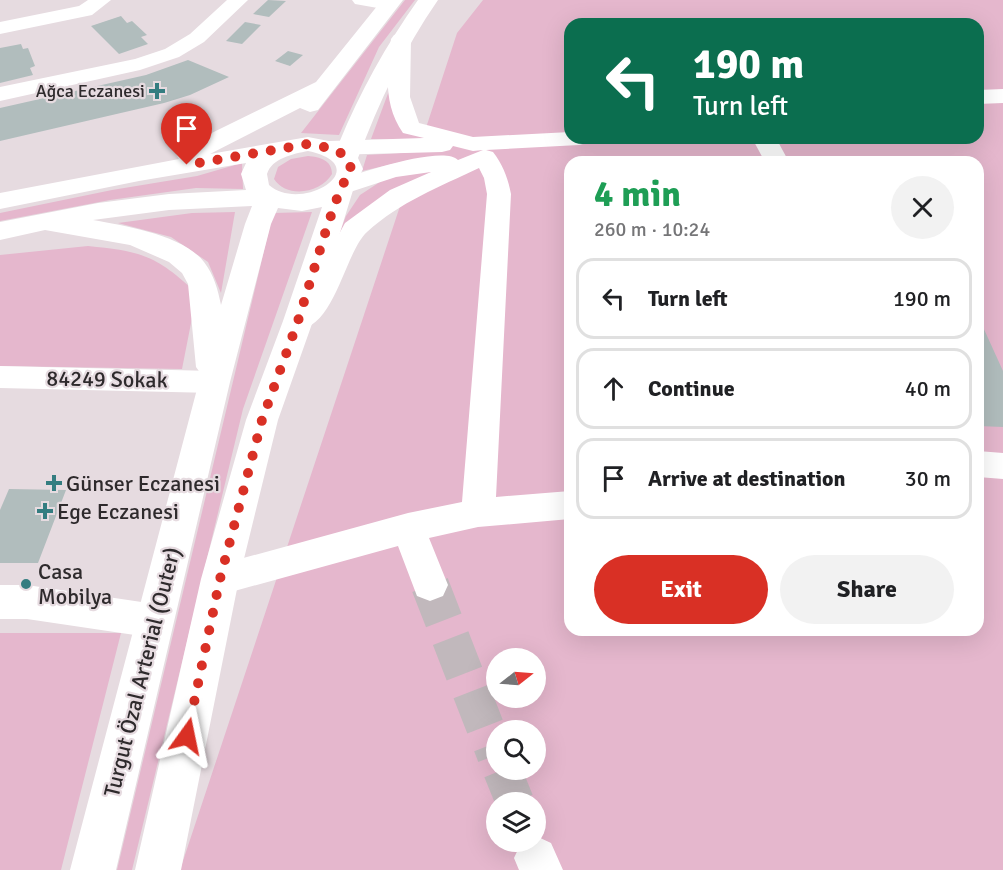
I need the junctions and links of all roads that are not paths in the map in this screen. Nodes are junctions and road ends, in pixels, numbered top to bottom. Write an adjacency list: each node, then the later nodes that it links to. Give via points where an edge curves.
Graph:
1 (101, 0): 6 (street, via 85,11)
2 (238, 0): 9 (street, via 197,38 172,53 140,64)
3 (362, 0): 5 (street)
4 (428, 0): 7 (main road)
5 (391, 2): 8 (main road)
6 (0, 28)
7 (401, 39): 14 (street, via 398,82 404,120 411,128); 15 (main road, via 375,85)
8 (324, 87): 13 (main road); 16 (main road, via 212,144)
9 (0, 94)
10 (1003, 96): 11 (street)
11 (984, 97)
12 (564, 139): 14 (street)
13 (279, 150): 15 (main road, via 308,144); 16 (main road); 17 (main road, via 259,165 254,174 255,184)
14 (479, 150): 15 (street); 15 (street, via 392,170); 21 (street, via 364,219 354,229 314,306); 27 (street, via 496,177 498,194)
15 (342, 160): 17 (main road, via 322,198 289,203); 21 (main road)
16 (139, 173): 18 (main road)
17 (269, 197): 19 (main road, via 169,202); 23 (main road, Turgut Özal Arterial (Outer))
18 (0, 201)
19 (46, 222): 20 (main road); 23 (main road, via 134,236 161,245 187,261 202,282)
20 (0, 231)
21 (298, 321): 29 (main road, via 262,420)
22 (0, 377): 23 (street, 84249 Sokak)
23 (213, 382): 32 (main road, Turgut Özal Arterial (Outer))
24 (984, 464): 25 (street)
25 (1003, 466)
26 (564, 506): 27 (street)
27 (478, 513): 28 (street)
28 (408, 528): 29 (street); 30 (street)
29 (220, 579): 34 (main road)
30 (430, 585)
31 (0, 602): 32 (street, via 27,602)
32 (155, 621): 33 (main road, Turgut Özal Arterial (Outer))
33 (93, 870)
34 (158, 870)

